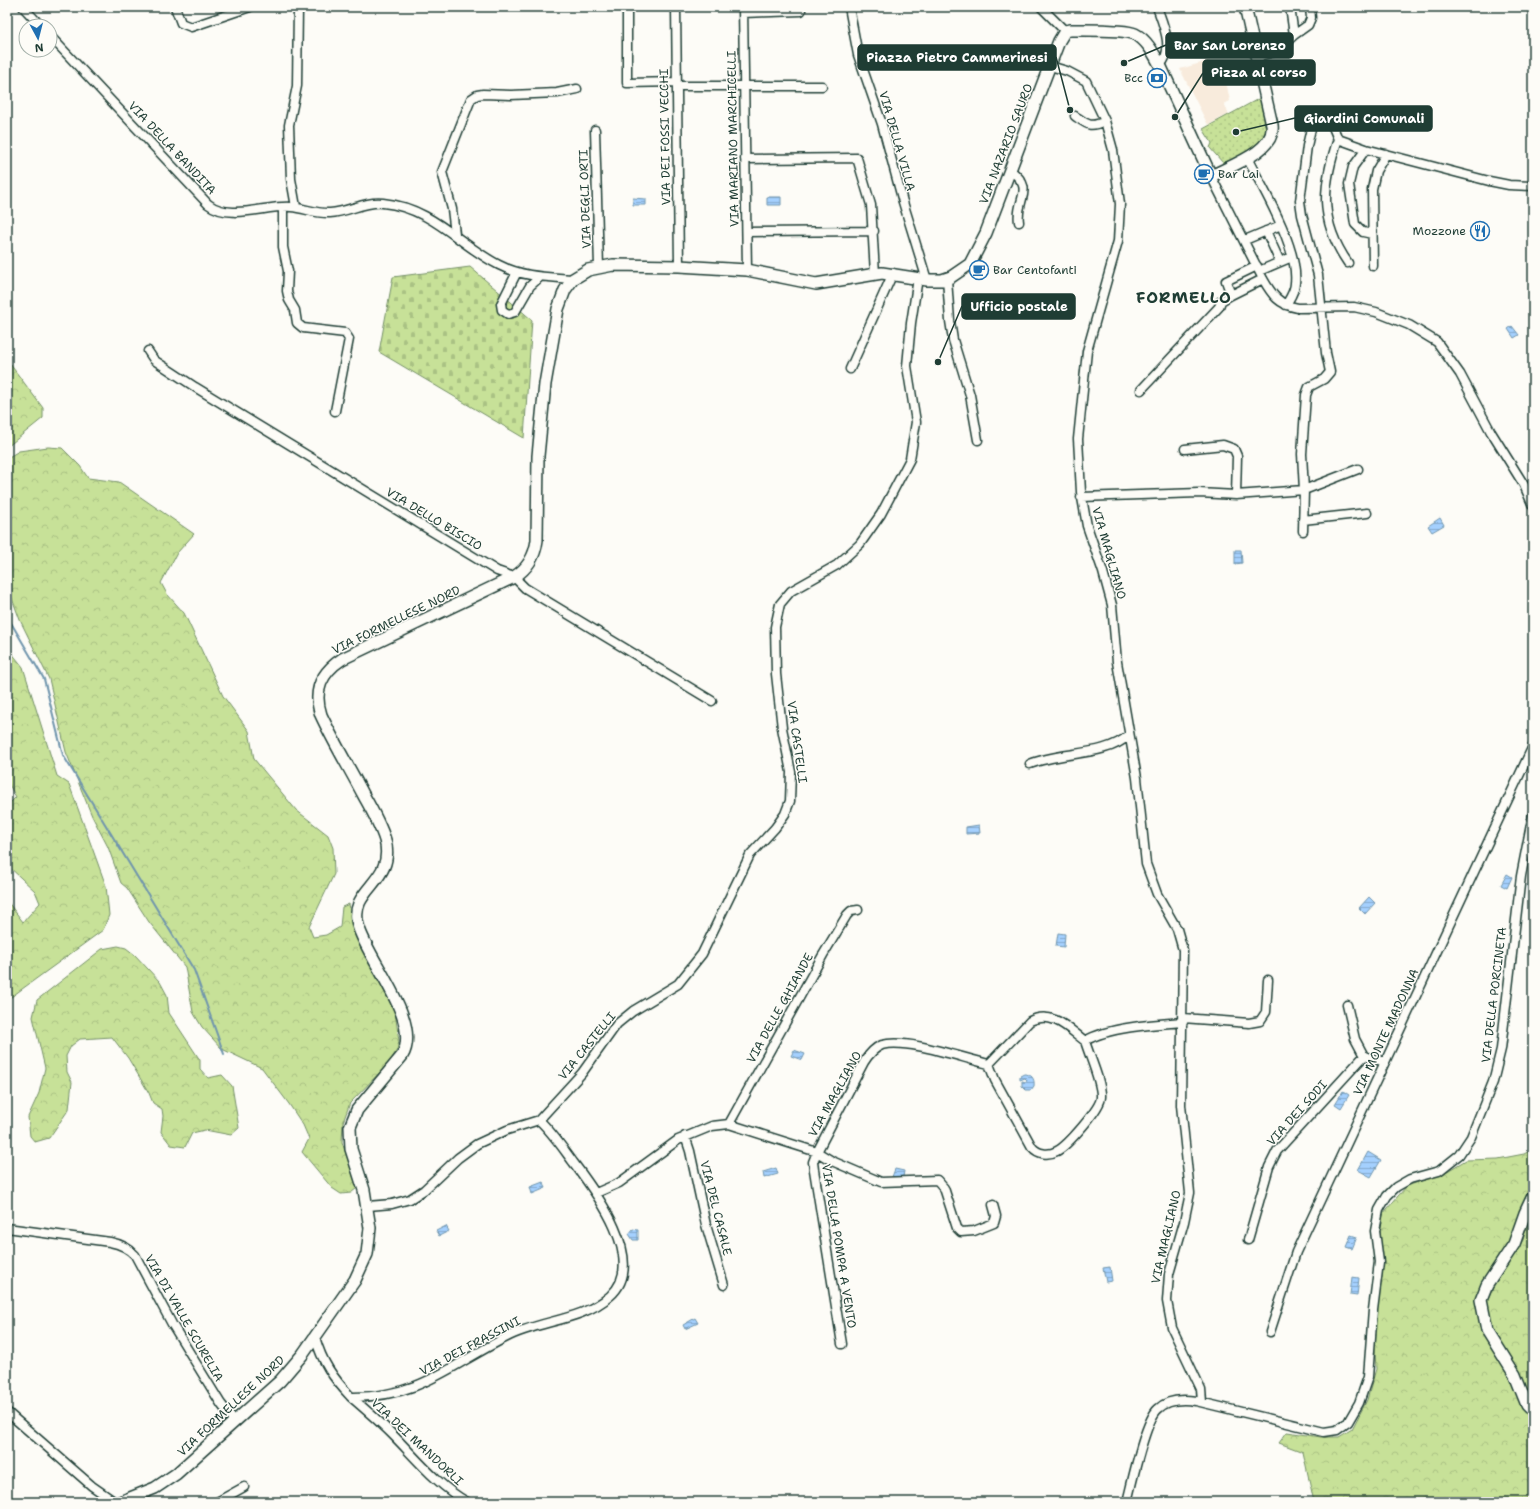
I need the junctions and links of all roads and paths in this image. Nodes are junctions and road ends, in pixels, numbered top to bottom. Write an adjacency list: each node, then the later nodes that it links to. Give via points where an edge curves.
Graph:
1 (23, 7): 15 (street)
2 (175, 7): 3 (street, via 181,23 191,27)
3 (250, 7)
4 (298, 7): 38 (street, via 297,86 289,130 291,178)
5 (627, 7): 22 (street, via 627,83)
6 (676, 7): 22 (street, VIA DEI FOSSI VECCHI)
7 (849, 7): 60 (street, VIA DELLA VILLA, via 858,55 882,124)
8 (1041, 7): 16 (street)
9 (1157, 7): 20 (street, via 1168,50 1165,60)
10 (1245, 7): 19 (street)
11 (1290, 7): 17 (street)
12 (1310, 7): 17 (street, via 1310,23)
13 (743, 10): 14 (street); 23 (street, VIA MARIANO MARCHICELLI)
14 (801, 11)
15 (33, 18)
16 (1065, 31): 20 (street, via 1134,34 1152,50); 21 (street, VIA NAZARIO SAURO)
17 (1294, 35): 19 (street, via 1277,51)
18 (58, 44): 37 (street, VIA DELLA BANDITA, via 211,206 231,211)
19 (1256, 57): 32 (street, via 1273,133 1267,144)
20 (1160, 65): 35 (street)
21 (1050, 66): 27 (street, VIA MAGLIANO, via 1086,81); 34 (street, VIA NAZARIO SAURO)
22 (677, 84): 23 (street); 50 (street, VIA DEI FOSSI VECCHI)
23 (744, 86): 24 (street); 33 (street, VIA MARIANO MARCHICELLI)
24 (822, 86)
25 (576, 89): 44 (street, via 557,93 483,94 472,97 442,172 452,209)
26 (1075, 116): 27 (street, via 1092,126)
27 (1105, 121): 75 (street, VIA MAGLIANO, via 1113,150 1120,204 1118,241 1087,351 1078,439)
28 (595, 130): 52 (street, VIA DEGLI ORTI)
29 (1338, 139): 30 (street); 49 (street, via 1328,170 1326,197 1333,238); 65 (street, via 1328,118 1321,116 1314,120 1300,192 1301,210 1316,264)
30 (1366, 149): 31 (street); 45 (street, via 1352,169 1350,188 1355,224 1363,232)
31 (1386, 154): 36 (street, via 1499,183); 45 (street, via 1376,171 1373,184)
32 (1247, 158): 35 (street); 40 (street)
33 (745, 159): 41 (street, via 857,158 870,205); 43 (street, VIA MARIANO MARCHICELLI)
34 (1010, 170): 39 (street, via 1021,180 1025,189 1018,215); 61 (street, VIA NAZARIO SAURO, via 986,233 970,264)
35 (1211, 176): 46 (street)
36 (1533, 186)
37 (283, 207): 38 (street, VIA DELLA BANDITA); 69 (street, via 283,252 288,271 287,291 297,323 303,328 345,333 349,339)
38 (296, 207): 44 (street, VIA DELLA BANDITA, via 330,213 364,204 386,204 422,215)
39 (1019, 222)
40 (1281, 225): 42 (street); 47 (street)
41 (874, 231): 43 (street); 56 (street)
42 (1266, 231): 46 (street); 48 (street)
43 (747, 232): 54 (street, VIA MARIANO MARCHICELLI)
44 (455, 234): 55 (street, VIA DELLA BANDITA, via 494,262)
45 (1372, 234): 51 (street)
46 (1245, 240): 53 (street)
47 (1292, 257): 48 (street); 64 (street, via 1295,284)
48 (1280, 262): 53 (street)
49 (1348, 263)
50 (679, 266): 52 (street); 54 (street)
51 (1373, 266)
52 (599, 267): 59 (street)
53 (1258, 269): 62 (street); 63 (street, via 1226,281)
54 (747, 270): 56 (street, via 816,284)
55 (517, 272): 58 (street, VIA DELLA BANDITA); 58 (street, via 501,304 502,310 508,314 515,312 530,286)
56 (875, 274): 57 (street)
57 (893, 274): 60 (street); 67 (street)
58 (540, 277): 59 (street, VIA DELLA BANDITA)
59 (573, 279): 80 (street, VIA FORMELLESE NORD, via 565,290 558,309 545,384 538,456 536,548 526,567)
60 (923, 279): 61 (street, VIA NAZARIO SAURO); 94 (street, VIA CASTELLI, via 911,323 907,366 916,422 914,446 908,465 879,518 860,544 837,566 788,594 778,611 775,630 776,674 782,728 792,780 787,809 775,828 750,855 710,940 687,976 621,1020 582,1073)
61 (947, 279): 70 (street, via 950,322 970,395)
62 (1263, 279): 63 (street); 64 (street, via 1272,296)
63 (1231, 295): 68 (street, via 1221,301 1219,308)
64 (1286, 305): 65 (street)
65 (1322, 309): 73 (street, via 1330,372 1324,379 1309,387 1306,395 1302,454); 76 (street, via 1354,306 1376,312 1409,325 1437,342 1460,374)
66 (148, 351): 80 (street, VIA DELLO BISCIO, via 154,360 195,387 497,571)
67 (850, 369)
68 (1141, 390)
69 (335, 412)
70 (978, 440)
71 (1185, 449): 74 (street, via 1223,446 1234,449 1238,456)
72 (1358, 469): 73 (street)
73 (1304, 490): 74 (street); 78 (street)
74 (1236, 495): 75 (street, via 1199,493)
75 (1082, 497): 82 (street, VIA MAGLIANO, via 1087,526 1111,599 1118,670)
76 (1533, 506)
77 (1367, 513): 78 (street)
78 (1303, 520): 79 (street)
79 (1303, 531)
80 (514, 577): 81 (street, VIA DELLO BISCIO, via 529,590); 101 (street, VIA FORMELLESE NORD, via 346,657 328,670 320,684 318,698 321,715 375,815 386,844 385,867 359,902 357,918 361,933 402,1013 407,1033 402,1056 358,1108 351,1122 350,1145)
81 (712, 701)
82 (1129, 735): 84 (street, via 1111,746); 89 (street, VIA MAGLIANO, via 1146,864 1154,887 1177,928 1182,944)
83 (1533, 746): 92 (street, VIA MONTE MADONNA)
84 (1030, 764)
85 (1533, 814): 110 (street, VIA DELLA PORCINETA, via 1521,876 1509,991 1497,1068 1471,1137 1459,1154 1439,1171 1396,1186 1379,1210 1375,1231 1379,1262 1369,1368 1364,1390 1350,1419 1343,1427 1324,1432)
86 (858, 910): 95 (street, VIA DELLE GHIANDE, via 847,915)
87 (1268, 980): 89 (street, via 1266,1012 1260,1021 1249,1023)
88 (1347, 1005): 91 (street, via 1355,1039)
89 (1183, 1020): 90 (street, via 1127,1029); 110 (street, VIA MAGLIANO, via 1181,1110 1190,1193 1168,1274 1166,1302 1172,1328 1201,1389)
90 (1085, 1040): 93 (street, via 1055,1019 1039,1018 1030,1021); 93 (street, via 1100,1089 1100,1104 1061,1149 1051,1154 1041,1153 1032,1147 995,1080)
91 (1364, 1056): 92 (street); 103 (street, VIA DEI SODI, via 1277,1151 1269,1167)
92 (1385, 1062): 105 (street, VIA MONTE MADONNA, via 1296,1252)
93 (989, 1064): 97 (street, VIA MAGLIANO, via 909,1045 880,1046 873,1050 864,1062)
94 (539, 1120): 98 (street, VIA DEI FRASSINI, via 549,1129); 101 (street, via 512,1128 477,1144 410,1199)
95 (729, 1124): 96 (street, VIA MAGLIANO, via 703,1128); 97 (street, VIA MAGLIANO)
96 (684, 1136): 98 (street, VIA MAGLIANO, via 619,1183); 104 (street, VIA DEL CASALE)
97 (817, 1152): 100 (street, via 881,1182 937,1180 944,1188 957,1228 961,1232 974,1231 994,1223 996,1216); 107 (street, VIA DELLA POMPA A VENTO, via 813,1162 814,1170)
98 (596, 1193): 109 (street, VIA DEI FRASSINI, via 618,1237 624,1257 621,1280 610,1296 582,1312 507,1337 423,1384 399,1392)
99 (1533, 1196): 111 (street, via 1514,1244 1481,1300 1487,1330 1515,1375 1527,1405)
100 (993, 1205)
101 (368, 1206): 106 (street, VIA FORMELLESE NORD, via 370,1238 362,1265)
102 (7, 1228): 113 (street, VIA DI VALLE SCURELIA, via 110,1242 130,1250 165,1313 221,1404)
103 (1248, 1240)
104 (724, 1285)
105 (1270, 1332)
106 (316, 1336): 108 (street, VIA DEI MANDORLI, via 320,1355 328,1369); 113 (street, VIA FORMELLESE NORD, via 284,1377)
107 (842, 1344)
108 (351, 1397): 109 (street, VIA DEI MANDORLI); 117 (street, VIA DEI MANDORLI, via 429,1472)
109 (366, 1397)
110 (1202, 1402): 118 (street, VIA DELLA PORCINETA, via 1178,1400 1164,1404 1156,1411 1143,1443)
111 (1533, 1411)
112 (7, 1412): 115 (street, via 92,1486)
113 (235, 1422): 115 (street, VIA FORMELLESE NORD, via 171,1477 150,1490)
114 (244, 1487): 116 (street)
115 (121, 1502)
116 (217, 1502)
117 (467, 1502)
118 (1127, 1502)

